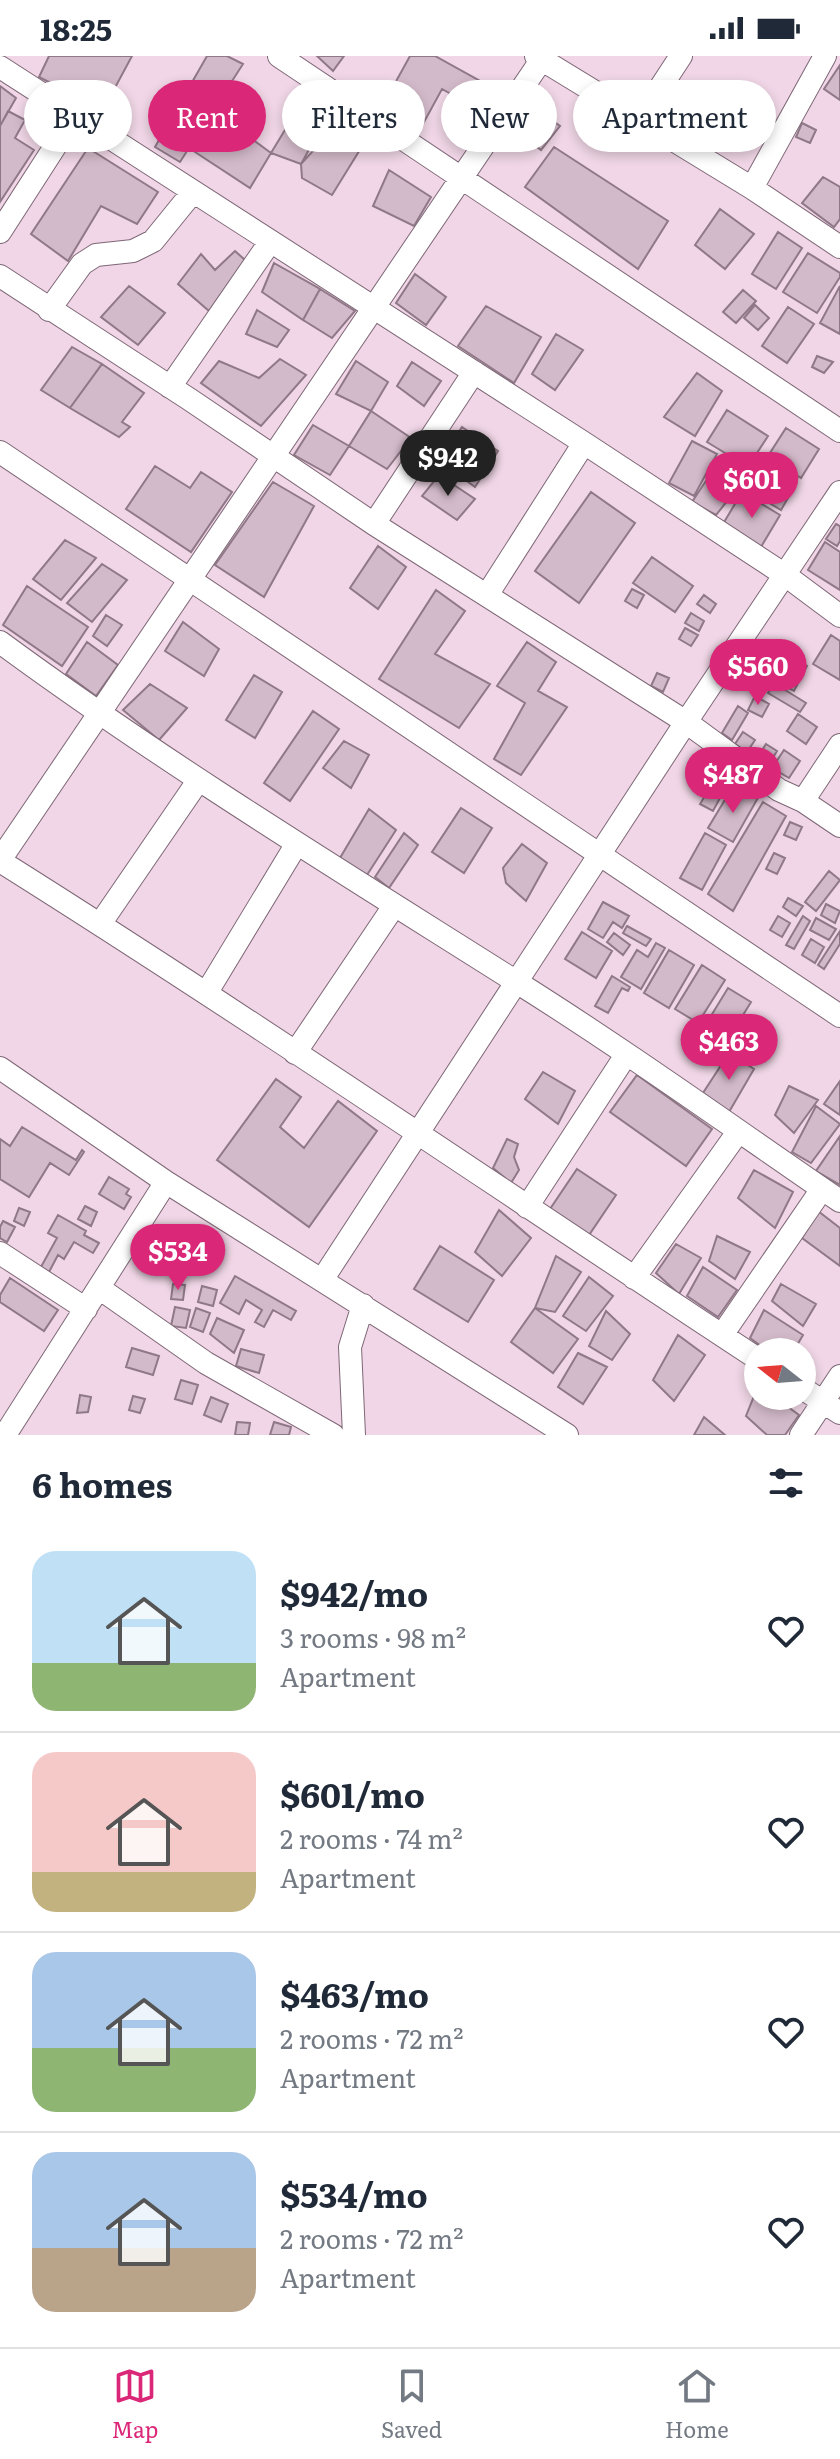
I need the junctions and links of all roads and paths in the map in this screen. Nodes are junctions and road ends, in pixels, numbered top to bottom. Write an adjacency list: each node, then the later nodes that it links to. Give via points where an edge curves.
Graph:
1 (279, 56): 12 (street)
2 (681, 56): 7 (street)
3 (825, 56): 13 (street)
4 (540, 57): 6 (street); 12 (street)
5 (0, 67): 8 (street)
6 (576, 80)
7 (665, 80)
8 (24, 83)
9 (51, 152): 15 (street)
10 (128, 152): 14 (street)
11 (692, 152): 13 (street)
12 (461, 178): 19 (street); 23 (street)
13 (752, 188): 17 (street)
14 (192, 193): 16 (street); 20 (street, via 153,241 133,251 96,255 82,264)
15 (0, 232)
16 (270, 242): 19 (street); 22 (street)
17 (840, 247)
18 (0, 276): 20 (street)
19 (372, 307): 21 (street); 26 (street)
20 (49, 310): 22 (street)
21 (474, 372): 24 (street); 28 (street)
22 (170, 387): 26 (street)
23 (840, 431)
24 (584, 443): 29 (street); 31 (street)
25 (0, 452): 30 (street)
26 (274, 458): 28 (street); 30 (street)
27 (840, 492): 29 (street)
28 (374, 524): 31 (street)
29 (785, 575): 32 (street); 35 (street)
30 (190, 581): 34 (street); 41 (street)
31 (487, 595): 35 (street)
32 (840, 616)
33 (0, 642): 34 (street)
34 (99, 715): 37 (street); 42 (street)
35 (686, 722): 38 (street, via 779,790); 41 (street)
36 (840, 745): 38 (street)
37 (198, 781): 40 (street); 44 (street)
38 (803, 801): 39 (street)
39 (840, 826)
40 (296, 845): 43 (street); 46 (street)
41 (600, 857): 45 (street); 47 (street)
42 (0, 861): 44 (street)
43 (394, 906): 45 (street); 48 (street)
44 (100, 924): 46 (street)
45 (518, 982): 49 (street); 52 (street)
46 (207, 992): 48 (street)
47 (840, 1016)
48 (295, 1053): 52 (street)
49 (626, 1055): 51 (street); 55 (street)
50 (0, 1068): 53 (street)
51 (738, 1132): 54 (street); 57 (street)
52 (418, 1135): 55 (street); 58 (street)
53 (166, 1182): 58 (street); 59 (street)
54 (831, 1195): 62 (street)
55 (527, 1207): 57 (street)
56 (0, 1253): 61 (street)
57 (634, 1278): 62 (street)
58 (322, 1280): 60 (street)
59 (99, 1288): 61 (street); 67 (street, via 206,1363)
60 (363, 1305): 68 (street, via 350,1347); 69 (street)
61 (86, 1309): 66 (street)
62 (722, 1335): 63 (street)
63 (744, 1350)
64 (840, 1376): 65 (street)
65 (832, 1407): 70 (street)
66 (5, 1435)
67 (333, 1435)
68 (354, 1435)
69 (567, 1435)
70 (801, 1435)

